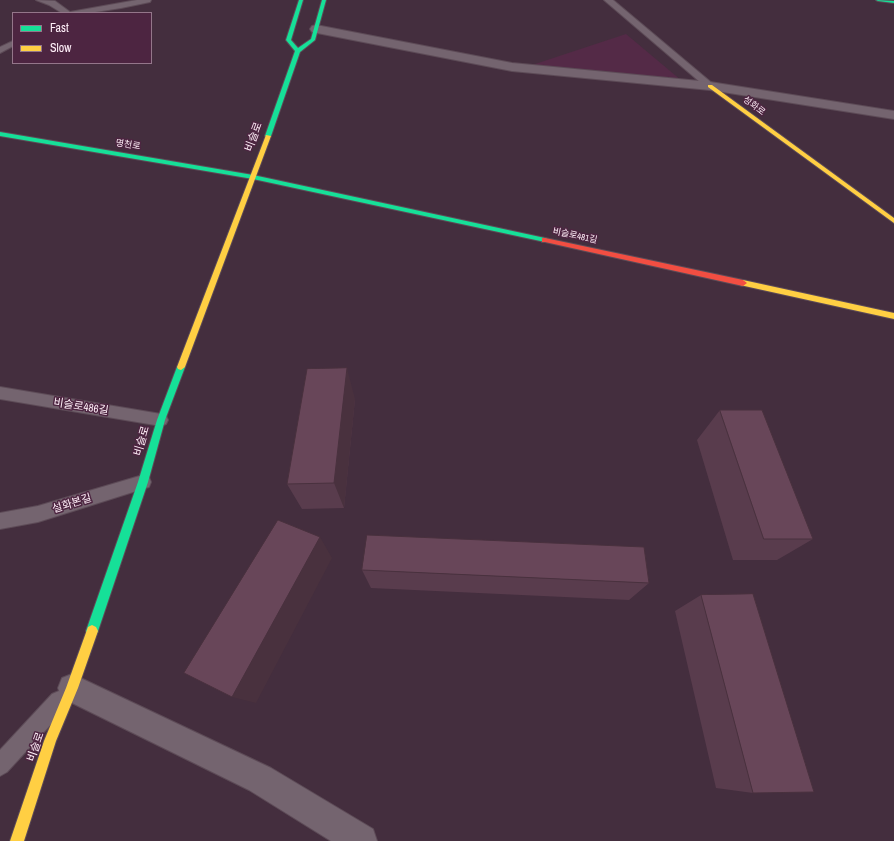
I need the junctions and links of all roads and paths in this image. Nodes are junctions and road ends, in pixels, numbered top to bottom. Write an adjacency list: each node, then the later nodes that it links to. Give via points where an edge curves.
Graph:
1 (40, 0): 8 (lane, via 52,3)
2 (146, 0): 9 (lane)
3 (301, 0): 13 (main road, via 288,40)
4 (324, 0): 10 (main road)
5 (608, 0): 14 (lane, 성화로)
6 (878, 0): 7 (main road)
7 (894, 2)
8 (66, 12)
9 (80, 12)
10 (316, 29): 13 (main road, via 313,40); 14 (street, via 512,67)
11 (12, 44): 12 (lane)
12 (0, 50)
13 (298, 51): 17 (main road, 비슬로)
14 (710, 86): 15 (street); 18 (main road, 성화로)
15 (894, 115)
16 (0, 134): 17 (main road, 명천로)
17 (253, 177): 19 (main road, 비슬로481길); 21 (main road, 비슬로)
18 (894, 221)
19 (894, 316)
20 (0, 393): 21 (lane, 비슬로486길)
21 (161, 420): 22 (main road, 비슬로)
22 (143, 482): 23 (lane, 설화본길, via 38,514); 24 (main road, 비슬로)
23 (0, 520)
24 (72, 688): 25 (lane); 26 (main road, 비슬로, via 50,741); 27 (street, via 260,779)
25 (0, 765)
26 (17, 841)
27 (361, 841)

